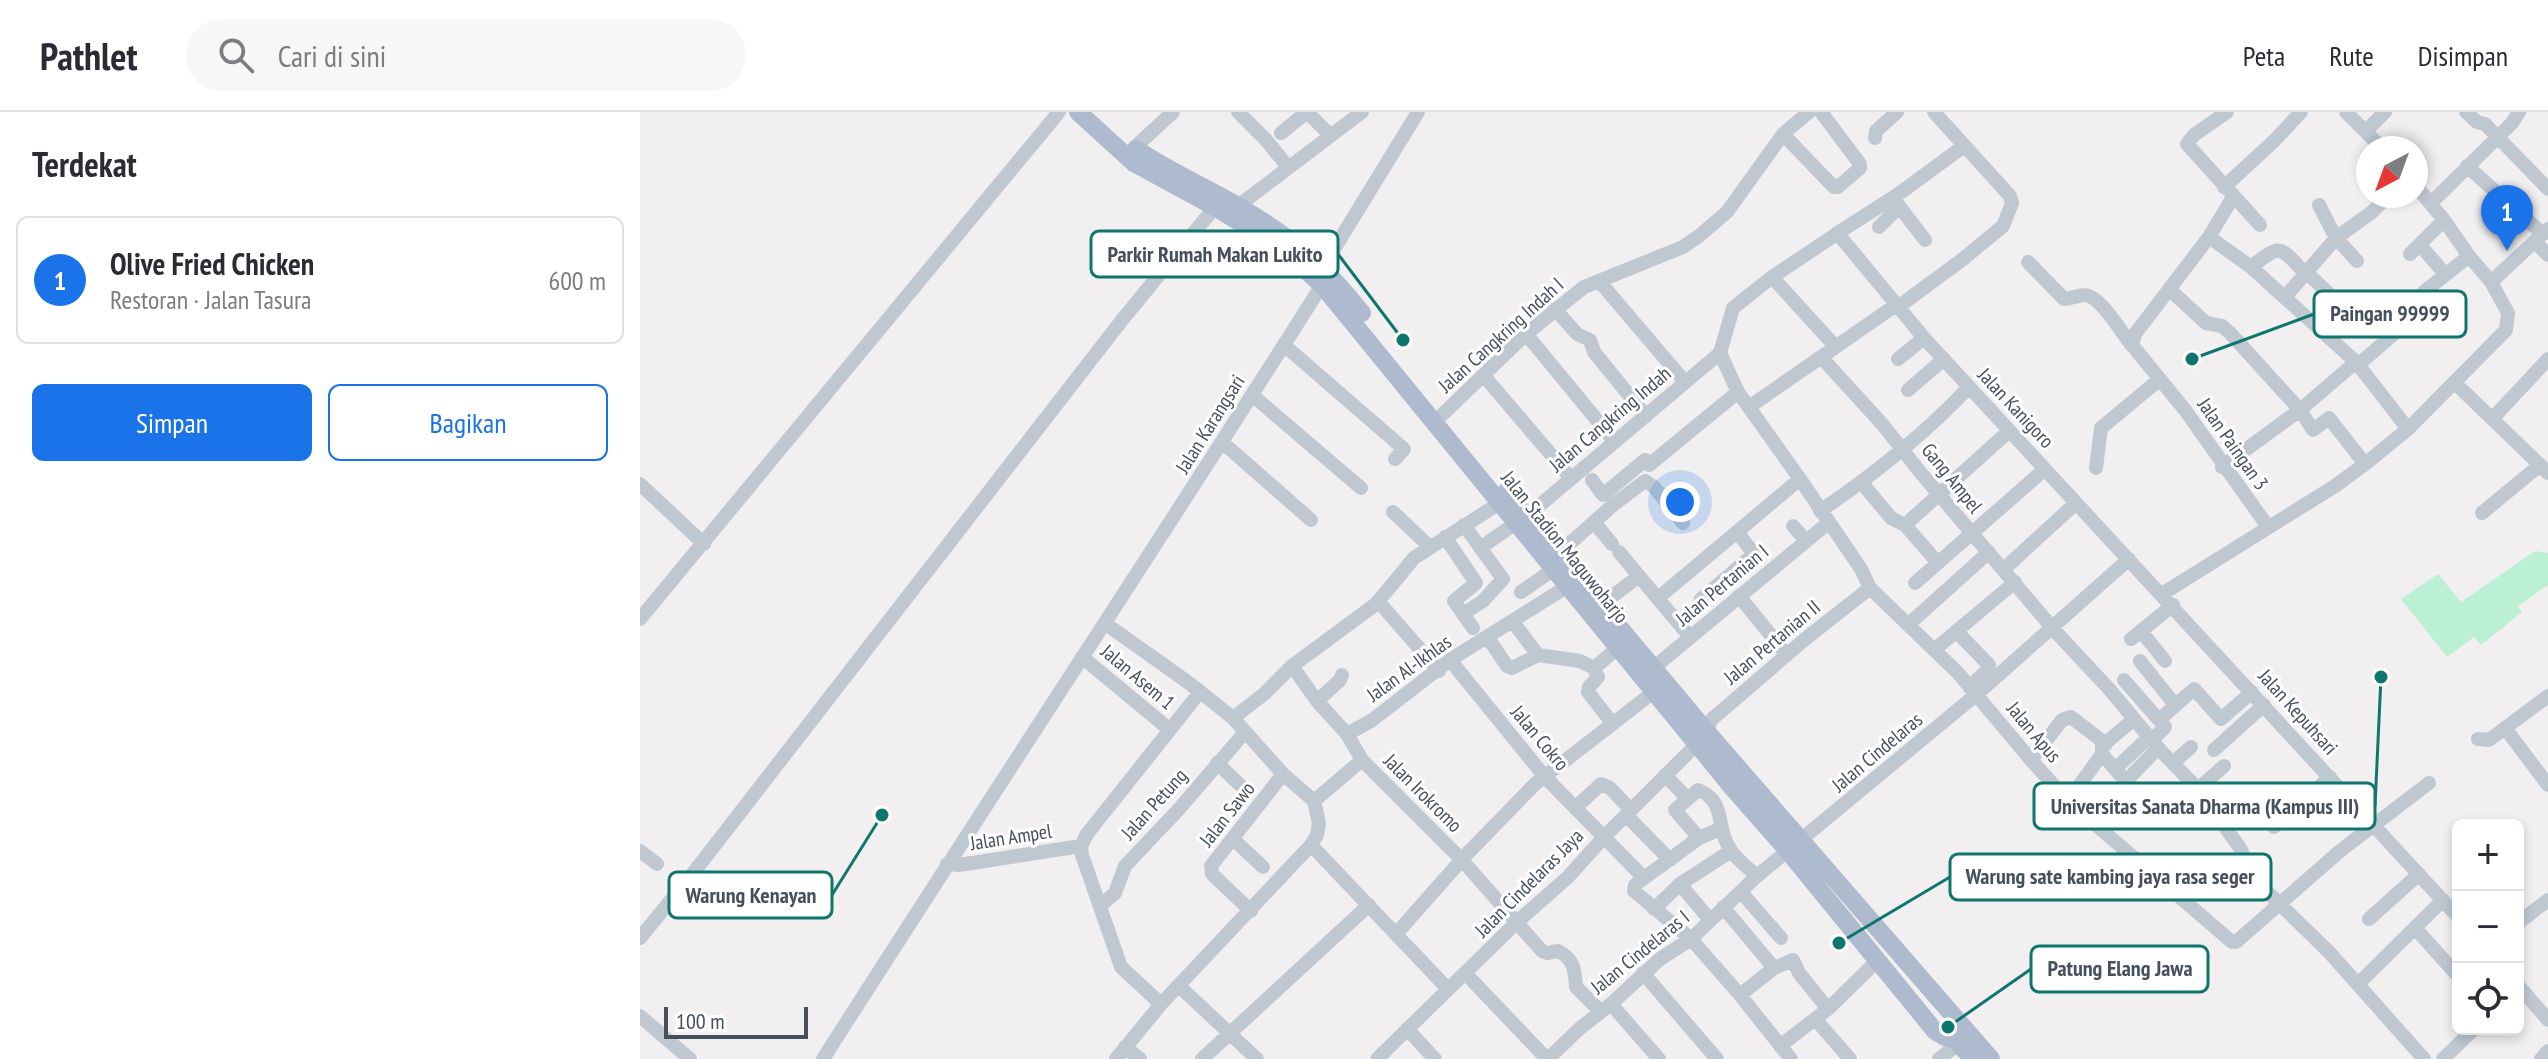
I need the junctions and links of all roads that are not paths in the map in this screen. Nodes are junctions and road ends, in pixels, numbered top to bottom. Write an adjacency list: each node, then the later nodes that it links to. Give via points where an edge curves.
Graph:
1 (1059, 112): 125 (street)
2 (1078, 112): 37 (main road, Jalan Stadion Maguwoharjo, via 1134,163)
3 (1095, 112): 27 (main road, Jalan Stadion Maguwoharjo)
4 (1173, 112): 27 (street)
5 (1238, 112): 29 (street)
6 (1307, 112): 20 (street); 22 (street)
7 (1362, 112): 22 (street)
8 (1418, 112): 55 (street, Jalan Karangsari)
9 (1809, 112): 21 (street, Jalan Cangkring Indah I)
10 (1821, 112): 21 (street, via 1860,164 1838,187)
11 (1897, 112): 25 (street)
12 (1934, 112): 26 (street)
13 (2227, 112): 31 (street, via 2187,144)
14 (2301, 112): 31 (street)
15 (2346, 112): 19 (street)
16 (2385, 112): 19 (street)
17 (2466, 112): 24 (street)
18 (2510, 116): 24 (street)
19 (2366, 131): 23 (street)
20 (1281, 133)
21 (1783, 134): 57 (street, Jalan Cangkring Indah I, via 1727,212 1699,236)
22 (1330, 135): 29 (street)
23 (2371, 136)
24 (2497, 136): 28 (street); 30 (street)
25 (1875, 138)
26 (1964, 146): 33 (street); 62 (street, via 2010,196 2007,220)
27 (1134, 148): 36 (main road, Jalan Stadion Maguwoharjo)
28 (2467, 166): 34 (street); 43 (street)
29 (1288, 167): 36 (street)
30 (2548, 189)
31 (2228, 192): 40 (street); 44 (street)
32 (2428, 197): 34 (street)
33 (1896, 202): 41 (street); 42 (street); 46 (street)
34 (2431, 203): 39 (street)
35 (2319, 205): 45 (street)
36 (1238, 206): 47 (main road, Jalan Stadion Maguwoharjo)
37 (1215, 207): 47 (main road, Jalan Stadion Maguwoharjo); 245 (street)
38 (2376, 208): 45 (street)
39 (2444, 220): 49 (street); 54 (street, via 2415,250)
40 (2260, 225)
41 (1879, 227)
42 (1836, 234): 56 (street); 62 (street, Jalan Kanigoro)
43 (2542, 235): 48 (street); 58 (street)
44 (2209, 237): 52 (street); 59 (street)
45 (2336, 238): 50 (street); 53 (street)
46 (1925, 240)
47 (1285, 243): 55 (main road, Jalan Stadion Maguwoharjo)
48 (2548, 255)
49 (2469, 256): 54 (street); 58 (street)
50 (2357, 261)
51 (2028, 262): 69 (street, Jalan Paingan 3, via 2064,299 2094,299)
52 (2251, 267): 53 (street, via 2278,249); 60 (street)
53 (2305, 272): 60 (street); 61 (street)
54 (2445, 274): 75 (street, via 2415,300 2411,319)
55 (1322, 276): 64 (main road, Jalan Stadion Maguwoharjo); 67 (street, Jalan Karangsari)
56 (1772, 277): 68 (street); 70 (street, via 1733,308)
57 (1599, 281): 63 (street, Jalan Cangkring Indah I); 78 (street)
58 (2491, 282): 79 (street, via 2508,313 2506,330)
59 (2169, 289): 69 (street, via 2135,334); 85 (street, via 2206,323 2231,334)
60 (2285, 297): 75 (street)
61 (2341, 305)
62 (1897, 306): 66 (street, Jalan Kanigoro); 68 (street)
63 (1555, 309): 65 (street, Jalan Cangkring Indah I); 87 (street, via 1592,343)
64 (1354, 314): 86 (main road, Jalan Stadion Maguwoharjo); 107 (main road, Jalan Stadion Maguwoharjo)
65 (1526, 334): 76 (street, Jalan Cangkring Indah I); 92 (street)
66 (1924, 338): 72 (street); 73 (street, Jalan Kanigoro)
67 (1284, 345): 83 (street, Jalan Karangsari); 93 (street)
68 (1835, 346): 71 (street)
69 (2133, 347): 77 (street, Jalan Paingan 3)
70 (1720, 353): 78 (street, Jalan Cangkring Indah); 82 (street, Jalan Apus)
71 (1821, 357): 84 (street); 94 (street, Gang Ampel)
72 (1898, 359)
73 (1944, 359): 80 (street, Jalan Kanigoro); 81 (street)
74 (2548, 359): 88 (street)
75 (2357, 364): 85 (street); 89 (street)
76 (1484, 376): 86 (street, Jalan Cangkring Indah I); 100 (street)
77 (2160, 379): 96 (street, Jalan Paingan 3); 97 (street, via 2101,428)
78 (1685, 382): 87 (street, Jalan Cangkring Indah)
79 (2455, 383): 88 (street); 89 (street)
80 (1969, 387): 90 (street, Jalan Kanigoro); 94 (street, Jalan Pertanian I)
81 (1908, 390)
82 (1738, 392): 84 (street, Jalan Apus); 108 (street, via 1649,465 1645,460)
83 (1252, 395): 91 (street, Jalan Karangsari); 105 (street)
84 (1749, 407): 101 (street, Jalan Apus)
85 (2300, 410): 95 (street, via 2314,430 2329,418); 96 (street)
86 (1442, 415): 107 (main road, Jalan Stadion Maguwoharjo)
87 (1646, 416): 92 (street, Jalan Cangkring Indah)
88 (2493, 418): 99 (street)
89 (2408, 429): 95 (street)
90 (2009, 431): 98 (street, Jalan Kanigoro); 106 (street)
91 (1222, 442): 113 (street); 148 (street, Jalan Karangsari)
92 (1615, 442): 100 (street, Jalan Cangkring Indah)
93 (1404, 448)
94 (1902, 448): 103 (street, Jalan Pertanian I); 106 (street, Gang Ampel)
95 (2365, 464): 120 (street)
96 (2222, 467): 120 (street, Jalan Paingan 3)
97 (2096, 468)
98 (2045, 469): 109 (street, Jalan Kanigoro); 122 (street)
99 (2544, 469): 111 (street)
100 (1571, 478): 114 (street, Jalan Cangkring Indah)
101 (1800, 479): 112 (street, Jalan Apus); 121 (street)
102 (1592, 480): 108 (street)
103 (1862, 483): 112 (street, Jalan Pertanian I); 118 (street, via 1891,518)
104 (640, 484): 125 (street)
105 (1361, 488)
106 (1939, 494): 118 (street); 122 (street, Gang Ampel)
107 (1504, 499): 114 (main road, Jalan Stadion Maguwoharjo); 117 (street)
108 (1608, 500): 115 (street); 116 (street, via 1645,481)
109 (2076, 503): 129 (street, Jalan Kanigoro); 132 (street)
110 (1393, 512): 126 (street)
111 (2482, 513)
112 (1824, 517): 124 (street, Jalan Pertanian I); 137 (street, Jalan Apus)
113 (1311, 520)
114 (1521, 520): 127 (street, Jalan Cangkring Indah); 130 (main road, Jalan Stadion Maguwoharjo)
115 (1594, 522): 130 (street); 133 (street)
116 (1683, 523)
117 (1464, 525): 123 (street); 127 (street)
118 (1905, 525): 131 (street)
119 (1793, 526): 124 (street)
120 (2268, 527): 142 (street)
121 (1738, 533): 140 (street); 141 (street, via 1754,554)
122 (1972, 533): 128 (street, Gang Ampel); 131 (street)
123 (1445, 537): 126 (street); 145 (street, via 1476,583 1454,601)
124 (1806, 541): 139 (street, Jalan Pertanian I)
125 (704, 544): 146 (street)
126 (1430, 547): 143 (street)
127 (1480, 548): 145 (street, via 1503,579)
128 (1989, 552): 132 (street, Gang Ampel); 149 (street)
129 (2129, 559): 142 (street, Jalan Kanigoro); 150 (street, Jalan Cindelaras)
130 (1556, 562): 136 (main road, Jalan Stadion Maguwoharjo); 138 (street); 144 (main road, Jalan Stadion Maguwoharjo)
131 (1938, 563): 135 (street)
132 (2004, 569): 134 (street, Gang Ampel)
133 (1639, 576): 140 (street); 144 (street)
134 (2015, 582): 150 (street, Gang Ampel); 152 (street)
135 (1915, 583)
136 (1568, 586): 147 (street, Jalan Al-Ikhlas); 155 (main road, Jalan Stadion Maguwoharjo)
137 (1870, 588): 149 (street, Jalan Apus); 158 (street, Jalan Pertanian II)
138 (1521, 592)
139 (1739, 596): 153 (street, Jalan Pertanian I); 158 (street)
140 (1658, 598): 153 (street)
141 (1701, 599)
142 (2167, 599): 161 (street, via 2136,635); 170 (street, Jalan Kepuhsari)
143 (1378, 601): 162 (street, Jalan Cokro); 163 (street)
144 (1601, 605): 166 (main road, Jalan Stadion Maguwoharjo)
145 (1463, 614): 151 (street)
146 (640, 619)
147 (1513, 622): 154 (street, Jalan Al-Ikhlas); 157 (street)
148 (1106, 624): 159 (street, Jalan Karangsari); 169 (street)
149 (1909, 624): 156 (street, Jalan Apus)
150 (2051, 626): 168 (street, Jalan Cindelaras); 176 (street, Gang Ampel)
151 (1473, 628)
152 (1956, 631): 156 (street); 168 (street, via 1989,665)
153 (1690, 637): 166 (street, Jalan Pertanian I)
154 (1488, 638): 157 (street, via 1510,668); 162 (street, Jalan Al-Ikhlas)
155 (1618, 648): 164 (street); 166 (main road, Jalan Stadion Maguwoharjo)
156 (1934, 650): 168 (street, Jalan Apus)
157 (1538, 655): 164 (street)
158 (1787, 655): 183 (street, Jalan Pertanian II, via 1711,720)
159 (1082, 657): 180 (street, Jalan Asem 1); 223 (street, Jalan Karangsari)
160 (2140, 661): 173 (street)
161 (2165, 661)
162 (1444, 665): 182 (street, Jalan Al-Ikhlas); 196 (street, Jalan Cokro)
163 (1292, 666): 171 (street); 175 (street)
164 (1594, 668): 178 (street, via 1598,677 1588,692)
165 (1342, 675): 171 (street)
166 (1654, 680): 178 (street, Jalan Pertanian I); 183 (main road, Jalan Stadion Maguwoharjo)
167 (2124, 680): 177 (street)
168 (1973, 690): 190 (street, Jalan Apus); 216 (street, Jalan Cindelaras)
169 (1200, 692): 175 (street); 180 (street)
170 (2252, 692): 173 (street, via 2221,719 2194,689); 174 (street, Jalan Kepuhsari)
171 (1317, 701): 182 (street)
172 (2546, 701): 179 (street)
173 (2175, 705): 177 (street)
174 (2264, 705): 188 (street); 197 (street, Jalan Kepuhsari)
175 (1233, 718): 181 (street)
176 (2134, 719): 185 (street, Gang Ampel); 187 (street)
177 (2160, 719): 185 (street, via 2165,727)
178 (1613, 724): 196 (street, Jalan Irokromo)
179 (2505, 728): 184 (street, via 2489,740); 200 (street)
180 (1169, 729): 217 (street)
181 (1245, 732): 191 (street, Jalan Petung); 194 (street)
182 (1347, 734): 189 (street, Jalan Irokromo)
183 (1702, 738): 195 (street, Jalan Cindelaras Jaya); 201 (main road, Jalan Stadion Maguwoharjo); 216 (main road, Jalan Stadion Maguwoharjo)
184 (2478, 739)
185 (2153, 742): 187 (street, via 2115,769); 192 (street, Gang Ampel)
186 (2191, 747): 192 (street)
187 (2104, 749): 190 (street, via 2074,717 2066,718); 205 (street)
188 (2214, 750)
189 (1362, 760): 204 (street); 220 (street, Jalan Irokromo)
190 (2031, 760): 205 (street, Jalan Apus)
191 (1217, 763): 199 (street); 234 (street, Jalan Petung, via 1125,865 1115,893)
192 (2173, 763): 202 (street, Gang Ampel)
193 (2224, 766): 202 (street)
194 (1283, 774): 204 (street); 214 (street, Jalan Sawo)
195 (1665, 775): 203 (street); 208 (street, Jalan Cindelaras Jaya)
196 (1545, 777): 207 (street, Jalan Cokro); 220 (street, Jalan Irokromo)
197 (2330, 777): 209 (street, Jalan Kepuhsari); 210 (street)
198 (2429, 783): 209 (street)
199 (1240, 785)
200 (2548, 785)
201 (1731, 786): 206 (street); 216 (main road, Jalan Stadion Maguwoharjo)
202 (2198, 789): 232 (street, Gang Ampel, via 2240,848 2254,879)
203 (1687, 798): 206 (street, via 1698,790); 213 (street, via 1675,811)
204 (1314, 801): 215 (street, via 1319,823)
205 (2068, 801): 232 (street, Jalan Apus, via 2232,942)
206 (1714, 802): 211 (street)
207 (1575, 808): 208 (street, via 1601,784); 212 (street, Jalan Cokro)
208 (1628, 812): 212 (street, Jalan Cindelaras Jaya); 221 (street)
209 (2375, 826): 225 (street, Jalan Kepuhsari); 232 (street)
210 (2274, 827)
211 (1720, 829): 213 (street); 219 (street)
212 (1605, 836): 227 (street, Jalan Cokro); 242 (street, Jalan Cindelaras Jaya)
213 (1699, 838): 221 (street)
214 (1233, 839): 224 (street); 238 (street, Jalan Sawo, via 1211,871)
215 (1311, 845): 233 (street); 238 (street)
216 (1795, 845): 226 (street, Jalan Cindelaras I); 248 (main road, Jalan Stadion Maguwoharjo); 261 (main road, Jalan Stadion Maguwoharjo)
217 (1081, 846): 223 (street, Jalan Ampel); 234 (street)
218 (640, 851): 222 (street)
219 (1731, 851): 226 (street); 228 (street)
220 (1462, 860): 242 (street); 244 (street)
221 (1670, 860): 227 (street)
222 (657, 864)
223 (947, 864): 274 (street, Jalan Karangsari)
224 (1263, 867)
225 (2419, 874): 230 (street, Jalan Kepuhsari); 240 (street)
226 (1757, 876): 229 (street, Jalan Cindelaras I)
227 (1644, 878): 236 (street, via 1634,891)
228 (1680, 884): 236 (street); 241 (street)
229 (1741, 892): 235 (street, Jalan Cindelaras I); 246 (street)
230 (2443, 900): 237 (street, Jalan Kepuhsari); 243 (street)
231 (2548, 900): 239 (street)
232 (2280, 904): 253 (street, Gang Ampel)
233 (1369, 905): 244 (street); 267 (street)
234 (1100, 906): 258 (street, via 1121,967)
235 (1723, 907): 241 (street, Jalan Cindelaras I); 249 (street)
236 (1654, 909): 247 (street)
237 (2452, 910)
238 (1251, 911): 254 (street)
239 (2524, 918)
240 (2369, 919)
241 (1710, 920): 247 (street, Jalan Cindelaras I)
242 (1517, 922): 252 (street, Jalan Cindelaras Jaya); 259 (street, via 1544,953 1558,951 1570,960 1576,987)
243 (2415, 928): 250 (street); 253 (street)
244 (1396, 934): 255 (street)
245 (640, 938)
246 (1781, 938)
247 (1691, 939): 251 (street, Jalan Cindelaras I); 257 (street)
248 (1878, 960): 260 (street); 265 (main road, Jalan Stadion Maguwoharjo)
249 (1774, 968): 257 (street); 260 (street, via 1793,960)
250 (2452, 969)
251 (1643, 973): 259 (street, Jalan Cindelaras I); 282 (street)
252 (1466, 974): 255 (street, Jalan Cindelaras Jaya); 280 (street)
253 (2358, 984): 288 (street, Gang Ampel)
254 (1179, 986): 258 (street); 267 (street)
255 (1448, 989): 266 (street, Jalan Cindelaras Jaya)
256 (2524, 992): 264 (street)
257 (1740, 995): 270 (street)
258 (1161, 1004): 272 (street)
259 (1605, 1007): 280 (street, Jalan Cindelaras I); 281 (street)
260 (1828, 1009): 263 (street)
261 (1947, 1009): 265 (main road); 269 (main road, Jalan Stadion Maguwoharjo)
262 (640, 1016): 273 (street)
263 (1816, 1020): 270 (street); 284 (street)
264 (2548, 1020)
265 (1930, 1024): 269 (main road, Jalan Stadion Maguwoharjo, via 1940,1035)
266 (1407, 1029): 278 (street, Jalan Cindelaras Jaya); 279 (street)
267 (1229, 1032): 276 (street); 277 (street)
268 (2468, 1035): 289 (street)
269 (1965, 1038): 285 (street); 286 (main road, Jalan Stadion Maguwoharjo); 287 (main road, Jalan Stadion Maguwoharjo)
270 (1780, 1046): 283 (street)
271 (2548, 1051): 290 (street)
272 (1120, 1053): 275 (street)
273 (690, 1059)
274 (823, 1059)
275 (1140, 1059)
276 (1202, 1059)
277 (1257, 1059)
278 (1377, 1059)
279 (1435, 1059)
280 (1547, 1059)
281 (1659, 1059)
282 (1717, 1059)
283 (1791, 1059)
284 (1850, 1059)
285 (1939, 1059)
286 (1973, 1059)
287 (1991, 1059)
288 (2424, 1059)
289 (2443, 1059)
290 (2541, 1059)

